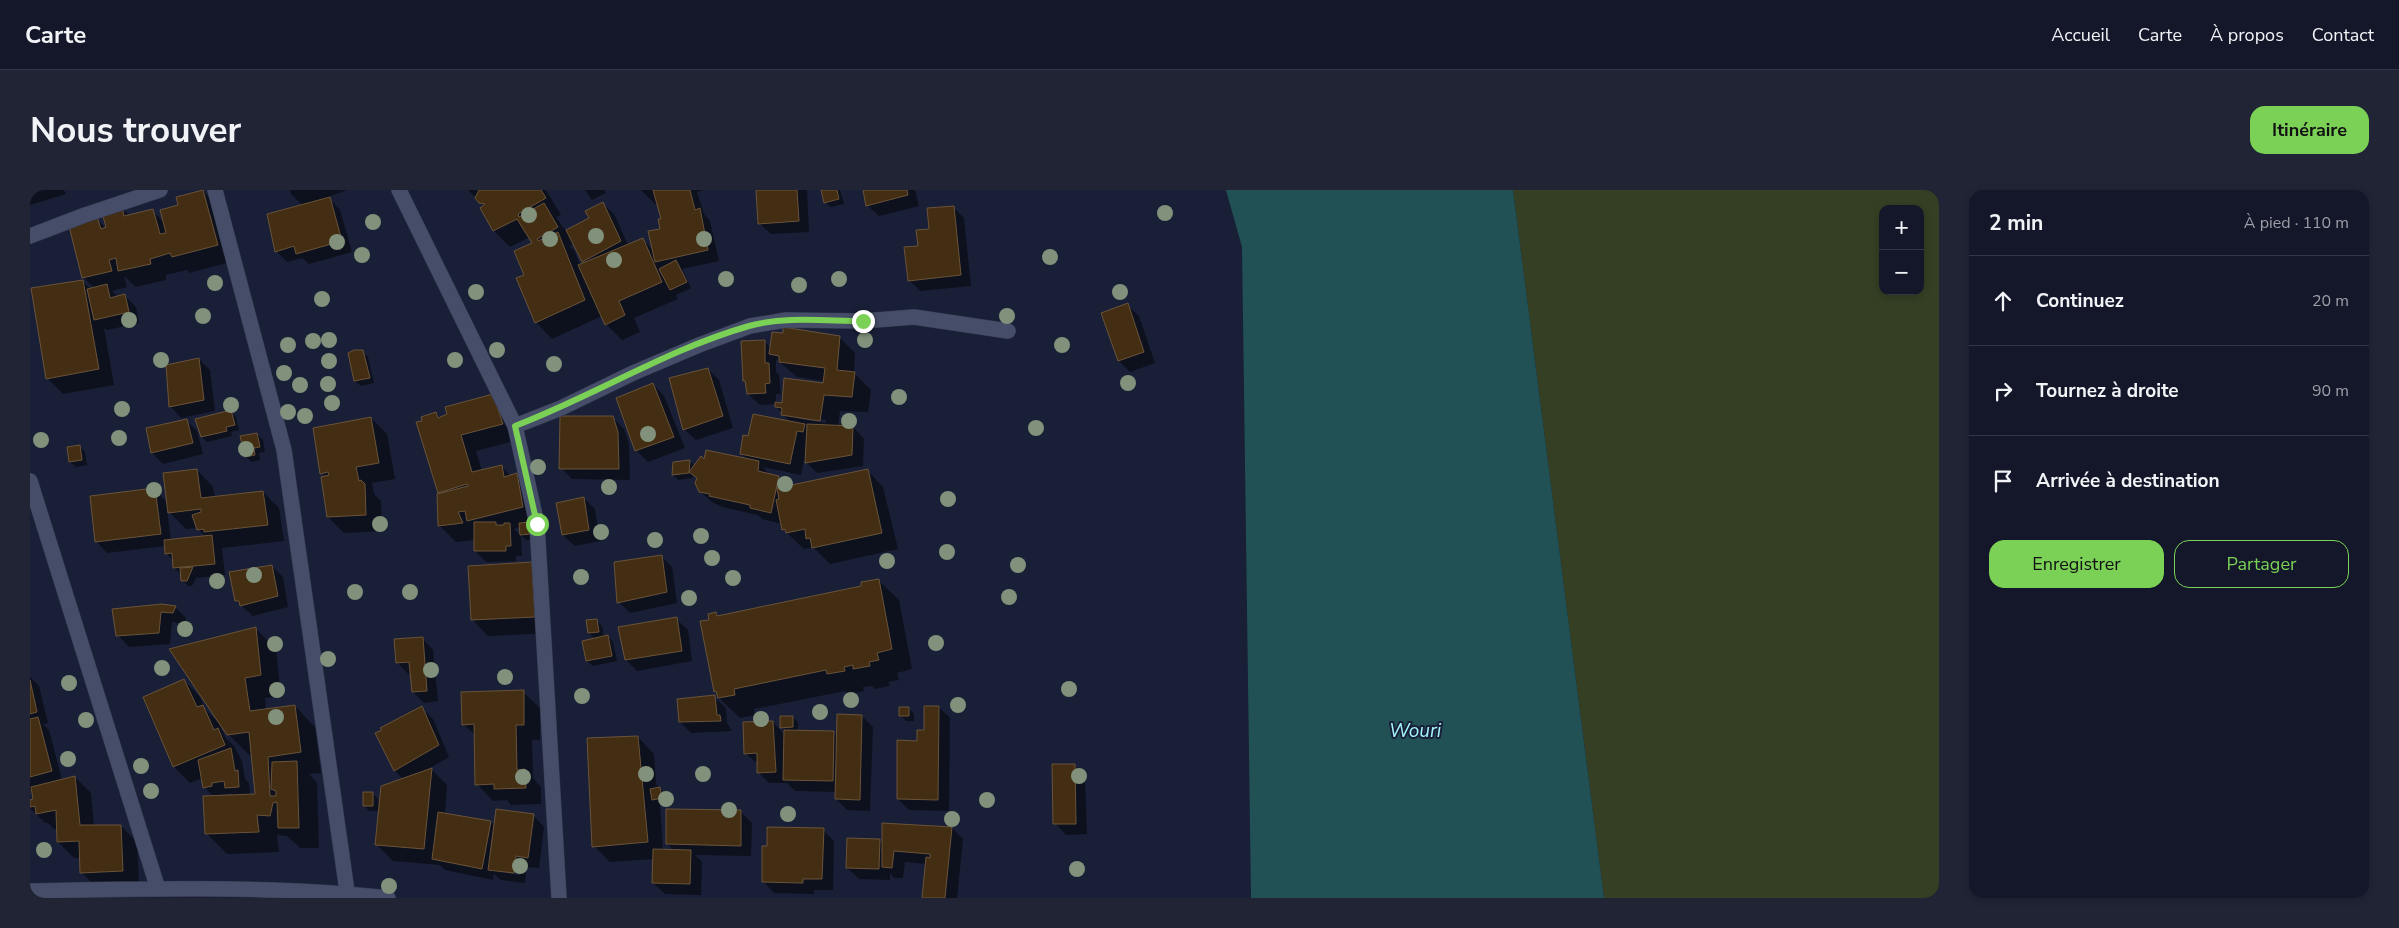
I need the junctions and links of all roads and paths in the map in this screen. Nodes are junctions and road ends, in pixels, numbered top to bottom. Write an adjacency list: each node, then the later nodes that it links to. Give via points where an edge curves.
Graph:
1 (160, 190): 4 (street)
2 (215, 190): 10 (street, via 284,450)
3 (399, 190): 6 (street)
4 (30, 236)
5 (1008, 331): 6 (street, via 914,317 863,321 786,320 750,326 690,348 562,408)
6 (515, 426): 12 (street, via 537,524)
7 (30, 481): 8 (street)
8 (158, 889): 9 (street); 10 (street)
9 (30, 890)
10 (348, 896): 11 (street)
11 (388, 898)
12 (559, 898)

